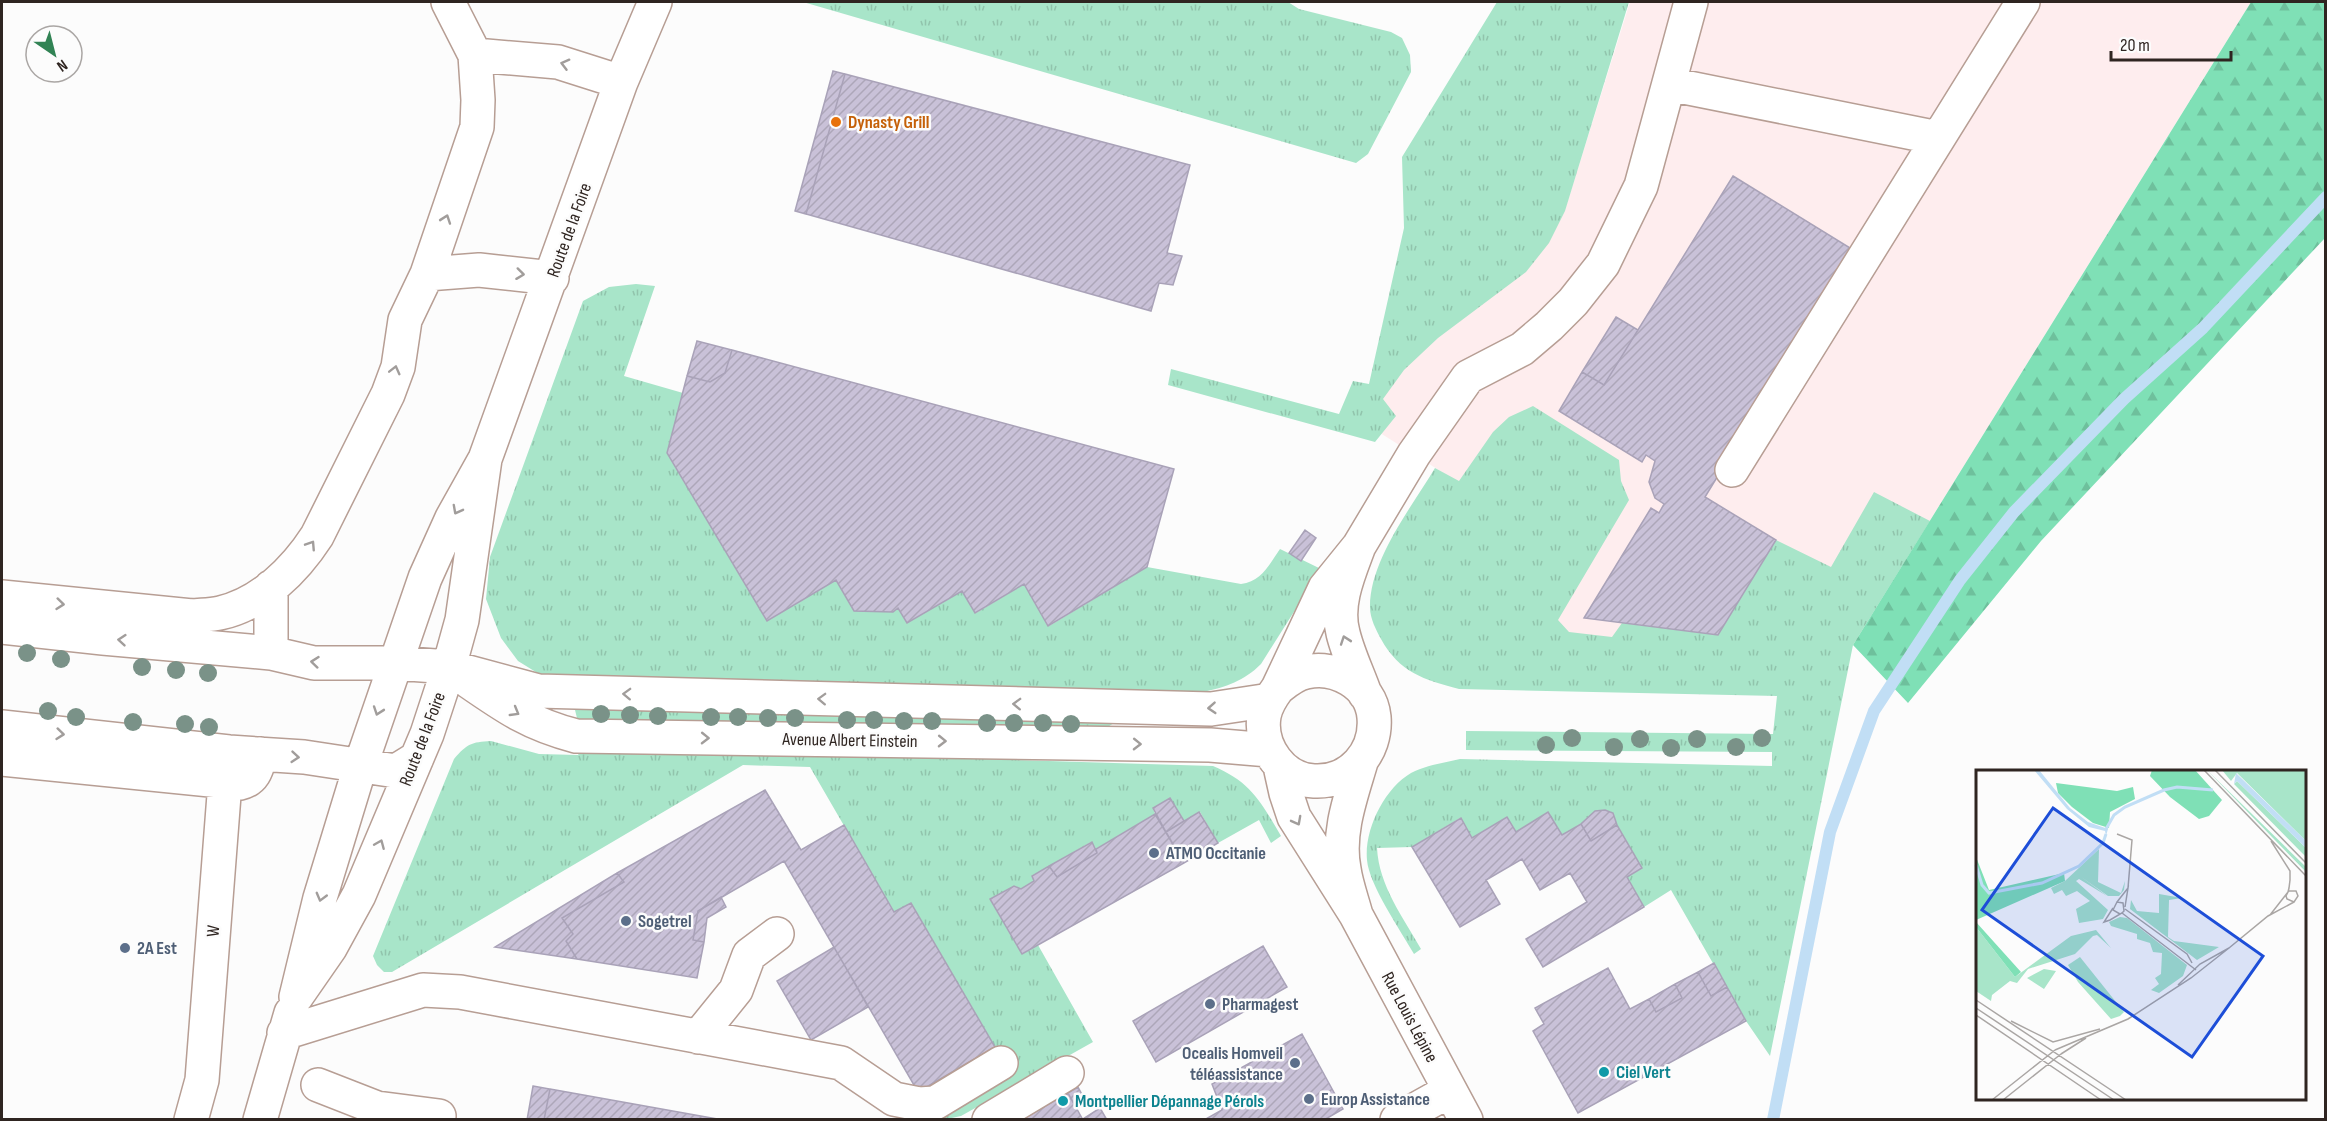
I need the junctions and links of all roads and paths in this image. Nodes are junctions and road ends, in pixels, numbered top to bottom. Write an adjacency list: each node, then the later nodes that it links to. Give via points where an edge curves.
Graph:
1 (448, 2): 5 (street)
2 (655, 2): 6 (street, Route de la Foire)
3 (1691, 2): 7 (street)
4 (2023, 2): 8 (street)
5 (475, 55): 6 (street, one-way to 5, via 558,62); 9 (street, one-way to 5, via 477,127)
6 (621, 82): 10 (street, Route de la Foire)
7 (1669, 84): 8 (street); 13 (street, via 1641,186 1603,264 1573,302 1522,349 1468,377 1414,454)
8 (1938, 138): 12 (street)
9 (427, 274): 10 (street, one-way to 10, via 479,270); 14 (street, one-way to 9, via 306,554 334,504 388,394 398,367 405,320)
10 (552, 278): 11 (street, Route de la Foire)
11 (485, 459): 18 (street, Route de la Foire, one-way to 18, via 424,578); 19 (street, Route de la Foire, via 462,620)
12 (1732, 470)
13 (1359, 546): 20 (street, via 1325,588); 21 (street, one-way to 13, via 1342,631 1345,584)
14 (271, 587): 15 (street, one-way to 14, via 192,616 221,613 245,604); 17 (street)
15 (2, 597)
16 (2, 627): 17 (street, Avenue Albert Einstein, one-way to 16)
17 (271, 653): 18 (street, Avenue Albert Einstein, one-way to 17, via 314,663)
18 (394, 663): 19 (street, Avenue Albert Einstein); 28 (street, Route de la Foire, one-way to 28)
19 (449, 668): 20 (street, Avenue Albert Einstein, one-way to 19, via 1211,709 562,692 538,691); 24 (street, Route de la Foire); 25 (street, Avenue Albert Einstein, one-way to 25, via 514,713 576,736 1210,745)
20 (1274, 694): 21 (street, via 1290,678 1318,670 1353,681); 25 (street, via 1264,717 1264,734)
21 (1365, 694): 27 (street, via 1375,730 1371,747)
22 (2, 727): 23 (street, one-way to 23)
23 (261, 754): 28 (street, one-way to 28); 29 (street, via 256,772 248,782)
24 (417, 758): 28 (street, via 396,771); 32 (street, Route de la Foire, one-way to 24, via 330,948 359,895)
25 (1274, 758): 27 (street, via 1295,776 1313,782 1347,774); 30 (street, Rue Louis Lépine, one-way to 30, via 1294,817)
26 (2, 759): 29 (street)
27 (1361, 762): 30 (street, Rue Louis Lépine, via 1342,845)
28 (360, 767): 32 (street, Route de la Foire, one-way to 32, via 320,898)
29 (225, 782): 39 (street, W, via 201,1080)
30 (1356, 915): 38 (street, Rue Louis Lépine)
31 (777, 934): 34 (street, via 749,955 736,990)
32 (296, 997): 33 (street, Route de la Foire)
33 (284, 1033): 34 (street, via 423,990 439,990); 40 (street, Route de la Foire)
34 (698, 1037): 35 (street, via 841,1063 894,1099 919,1104 935,1103)
35 (1001, 1063)
36 (1066, 1073): 42 (street)
37 (318, 1085): 41 (street, via 377,1108 439,1116)
38 (1449, 1091): 43 (street); 44 (street, Rue Louis Lépine)
39 (191, 1119)
40 (260, 1119)
41 (438, 1119)
42 (989, 1119)
43 (1397, 1119)
44 (1466, 1119)

